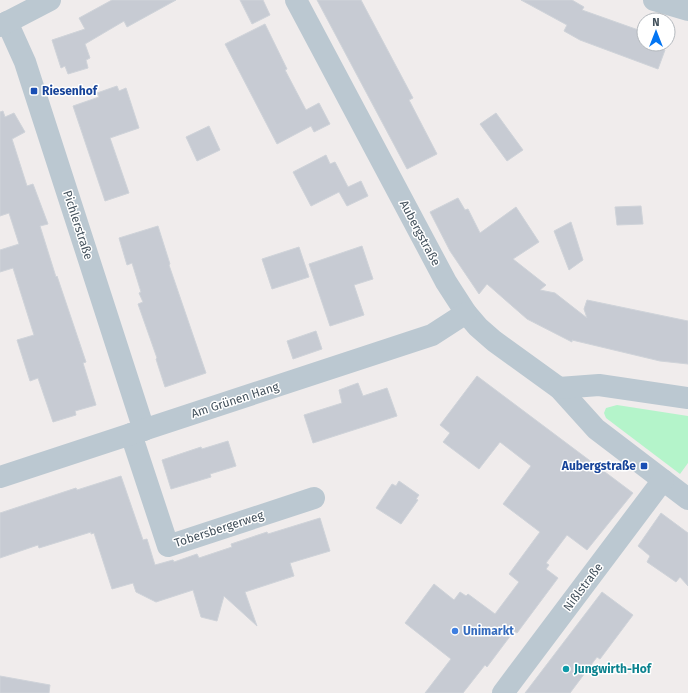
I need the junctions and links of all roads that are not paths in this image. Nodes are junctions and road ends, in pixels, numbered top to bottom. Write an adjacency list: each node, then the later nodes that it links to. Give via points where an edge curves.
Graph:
1 (50, 0): 5 (street)
2 (296, 0): 6 (street, Aubergstraße, via 446,282)
3 (654, 0): 4 (street)
4 (688, 10)
5 (4, 24): 9 (street, Pichlerstraße, via 24,62)
6 (466, 313): 7 (street, Aubergstraße, via 478,328 494,341); 9 (street, Am Grünen Hang, via 432,335)
7 (559, 388): 8 (street, via 599,385); 11 (street, Aubergstraße, via 596,429)
8 (688, 398)
9 (138, 432): 10 (street, Am Grünen Hang); 12 (street, Tobersbergerweg, via 168,546)
10 (0, 477)
11 (663, 480): 13 (street, Aubergstraße); 14 (street, Nißlstraße)
12 (314, 498)
13 (688, 499)
14 (503, 693)

